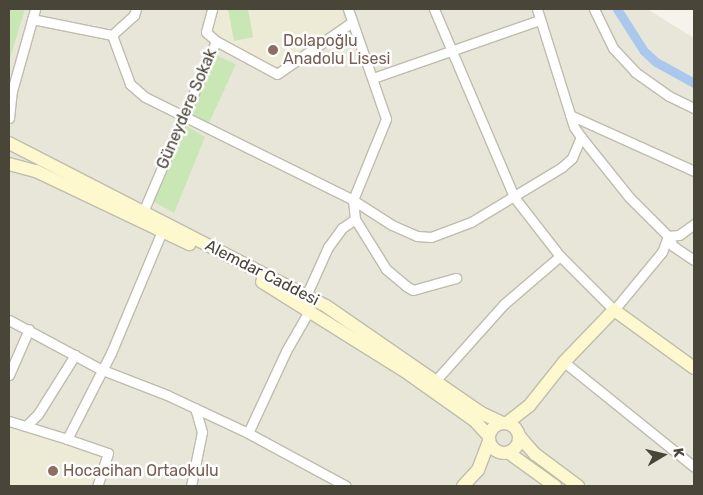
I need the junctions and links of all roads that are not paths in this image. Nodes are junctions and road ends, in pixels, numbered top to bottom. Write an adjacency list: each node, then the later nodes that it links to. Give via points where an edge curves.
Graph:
1 (35, 9): 8 (street)
2 (136, 9): 11 (street)
3 (212, 9): 12 (street, Güneydere Sokak, via 206,32)
4 (348, 9): 10 (street)
5 (434, 9): 13 (street)
6 (537, 9): 9 (street)
7 (594, 9): 16 (street, via 613,48 635,72 669,96)
8 (32, 18): 11 (street); 15 (street)
9 (540, 20): 13 (street); 17 (street)
10 (352, 22): 12 (street, via 277,74); 14 (street)
11 (112, 36): 18 (street, via 130,84 145,97)
12 (216, 41): 18 (street, Güneydere Sokak)
13 (453, 50): 14 (street); 25 (street)
14 (373, 78): 26 (street, via 386,118)
15 (10, 94): 19 (street)
16 (694, 108)
17 (570, 115): 20 (street); 24 (street)
18 (184, 117): 26 (street); 27 (street, Güneydere Sokak)
19 (9, 118)
20 (581, 137): 25 (street, via 572,158 562,167); 31 (street, via 629,197)
21 (9, 143): 22 (main road); 27 (main road, Alemdar Caddesi)
22 (9, 158)
23 (9, 164): 30 (main road, Alemdar Caddesi, via 36,171)
24 (694, 171)
25 (514, 197): 26 (street, via 471,222 431,237 417,236 392,225); 32 (street)
26 (353, 200): 28 (street)
27 (143, 212): 35 (main road, Alemdar Caddesi)
28 (355, 219): 34 (street, via 386,269 406,286 413,290); 35 (street, via 342,228 328,247)
29 (694, 224): 31 (street, via 679,235)
30 (162, 231): 36 (main road, Alemdar Caddesi); 43 (street, via 123,326)
31 (668, 236): 33 (street, via 673,246); 37 (street, via 662,252)
32 (560, 256): 37 (street); 45 (street, via 504,304)
33 (694, 260)
34 (456, 278)
35 (306, 296): 45 (main road, Alemdar Caddesi)
36 (309, 310): 51 (street, via 286,351); 54 (main road, Alemdar Caddesi, via 474,420)
37 (614, 310): 41 (main road); 42 (main road)
38 (9, 320): 39 (street)
39 (29, 329): 40 (street); 44 (street)
40 (75, 355): 43 (street); 50 (street, via 38,414)
41 (564, 362): 46 (main road); 56 (street)
42 (694, 368)
43 (100, 369): 47 (street); 53 (street)
44 (9, 375)
45 (436, 380): 49 (main road, Alemdar Caddesi, via 481,413)
46 (530, 406): 49 (main road); 52 (main road)
47 (195, 408): 51 (street); 60 (street, via 202,432)
48 (9, 421): 50 (street)
49 (505, 423): 52 (main road); 54 (main road, via 493,427)
50 (26, 426): 53 (street)
51 (248, 434): 58 (street)
52 (519, 435): 55 (main road, via 517,447); 63 (main road, via 534,454)
53 (67, 439): 59 (street, via 108,453)
54 (489, 439): 55 (main road, via 494,450); 57 (main road)
55 (506, 454): 57 (main road); 62 (main road)
56 (694, 467)
57 (478, 470): 61 (main road)
58 (343, 485)
59 (97, 486)
60 (191, 486)
61 (463, 486)
62 (555, 486)
63 (578, 486)

